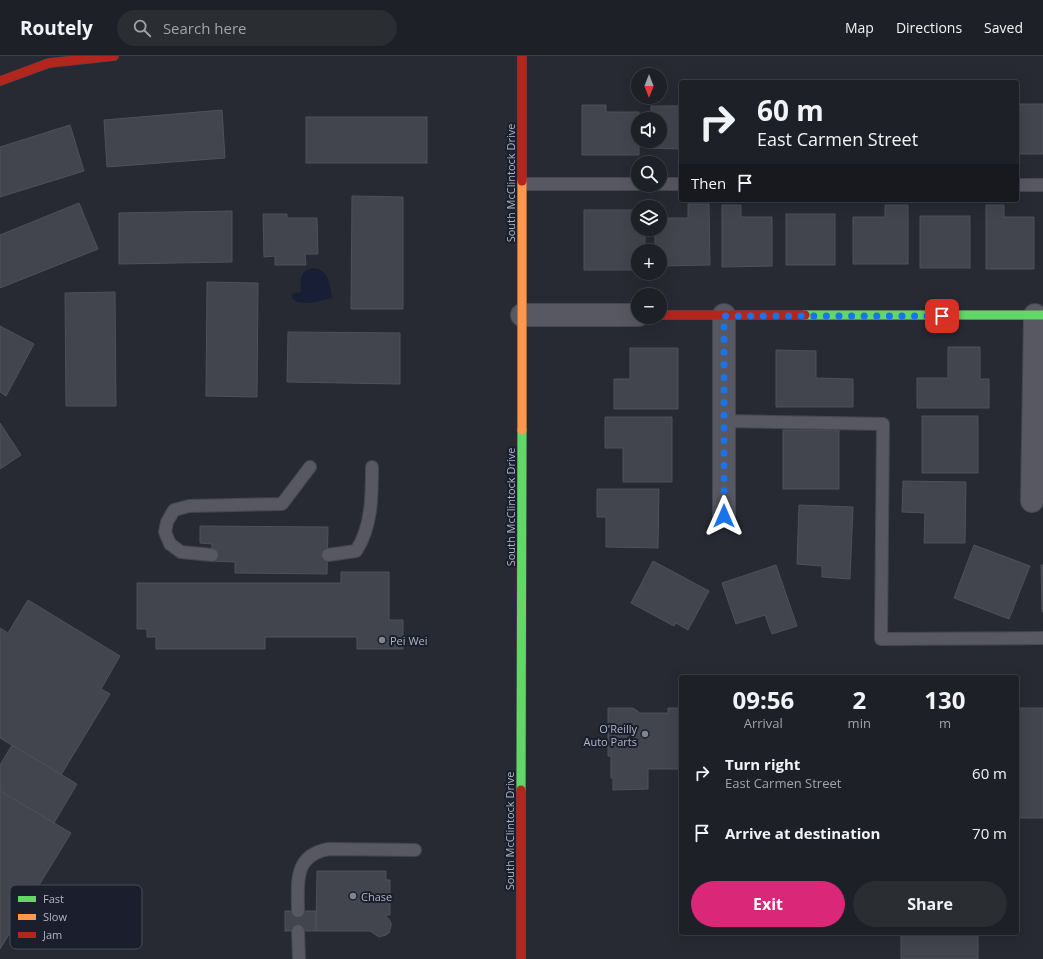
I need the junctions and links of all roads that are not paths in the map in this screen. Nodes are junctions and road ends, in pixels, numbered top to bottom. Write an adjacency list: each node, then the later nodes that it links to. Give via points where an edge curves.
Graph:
1 (114, 56): 3 (main road, via 49,64)
2 (522, 56): 4 (main road, South McClintock Drive)
3 (0, 81)
4 (522, 184): 5 (lane); 10 (main road, South McClintock Drive)
5 (631, 184)
6 (667, 184): 7 (lane)
7 (679, 184)
8 (1019, 185): 9 (lane)
9 (1043, 185)
10 (522, 316): 11 (street); 27 (main road, South McClintock Drive)
11 (631, 316)
12 (667, 316): 13 (main road)
13 (724, 316): 14 (main road); 15 (street)
14 (1039, 316): 18 (street)
15 (724, 421): 19 (street); 22 (lane, via 883,424 881,639)
16 (310, 467): 20 (lane, via 282,504 189,506 174,510 165,532 170,544 181,552)
17 (372, 467): 21 (lane, via 369,520 362,543 356,551)
18 (1032, 501)
19 (724, 516)
20 (212, 555)
21 (328, 555)
22 (1043, 638)
23 (415, 850): 24 (lane, via 329,849 312,854 300,868 298,876)
24 (298, 911)
25 (298, 931): 26 (lane)
26 (299, 959)
27 (521, 959)

